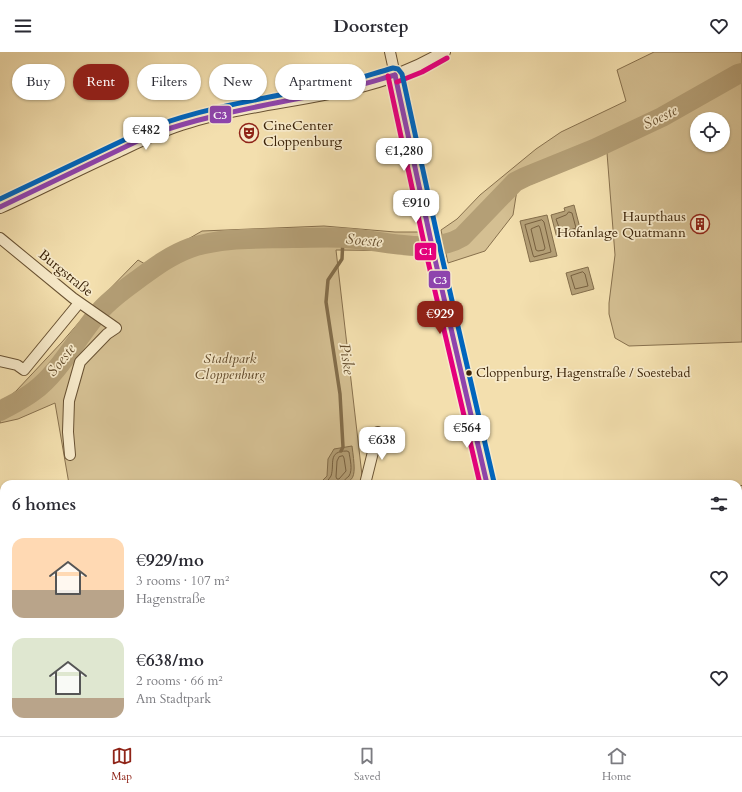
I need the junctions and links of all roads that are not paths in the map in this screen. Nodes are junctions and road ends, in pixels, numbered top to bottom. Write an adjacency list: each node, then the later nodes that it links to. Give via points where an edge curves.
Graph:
1 (390, 52): 3 (street)
2 (444, 52): 3 (street, via 419,66)
3 (395, 75): 4 (street, via 341,90 229,112 178,125 96,160); 11 (street)
4 (0, 207)
5 (0, 238): 6 (street, Burgstraße)
6 (82, 305): 7 (street, via 24,370 17,365); 9 (street, Burgstraße, via 116,328 80,362 69,401)
7 (0, 361)
8 (378, 432): 10 (street)
9 (70, 455)
10 (366, 480)
11 (486, 480)

